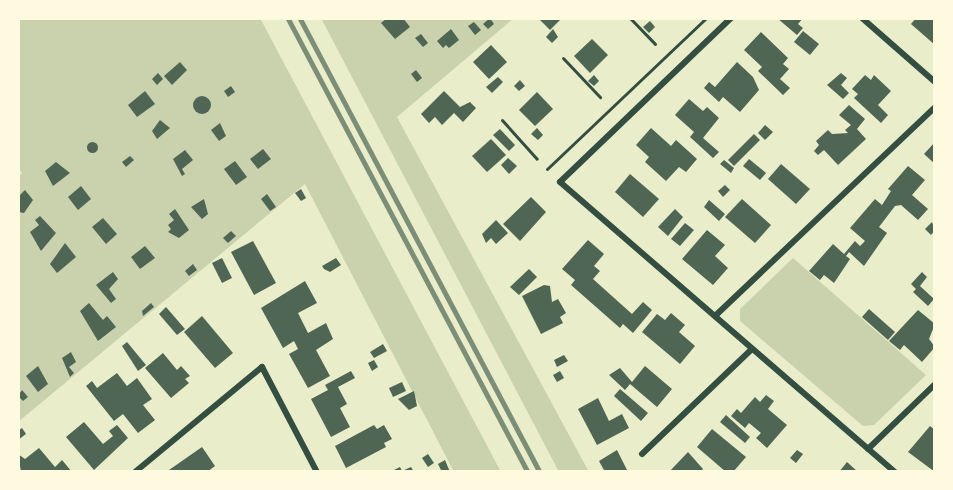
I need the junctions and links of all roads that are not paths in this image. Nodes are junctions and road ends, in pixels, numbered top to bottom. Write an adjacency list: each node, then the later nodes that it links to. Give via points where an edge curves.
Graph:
1 (730, 18): 5 (street, via 560,182)
2 (862, 18): 3 (street)
3 (935, 82)
4 (935, 107): 5 (street)
5 (715, 316): 6 (street)
6 (753, 348): 8 (street); 9 (street)
7 (935, 384): 8 (street)
8 (868, 449): 12 (street)
9 (642, 454)
10 (135, 472): 11 (street, via 262,368)
11 (317, 472)
12 (895, 472)

